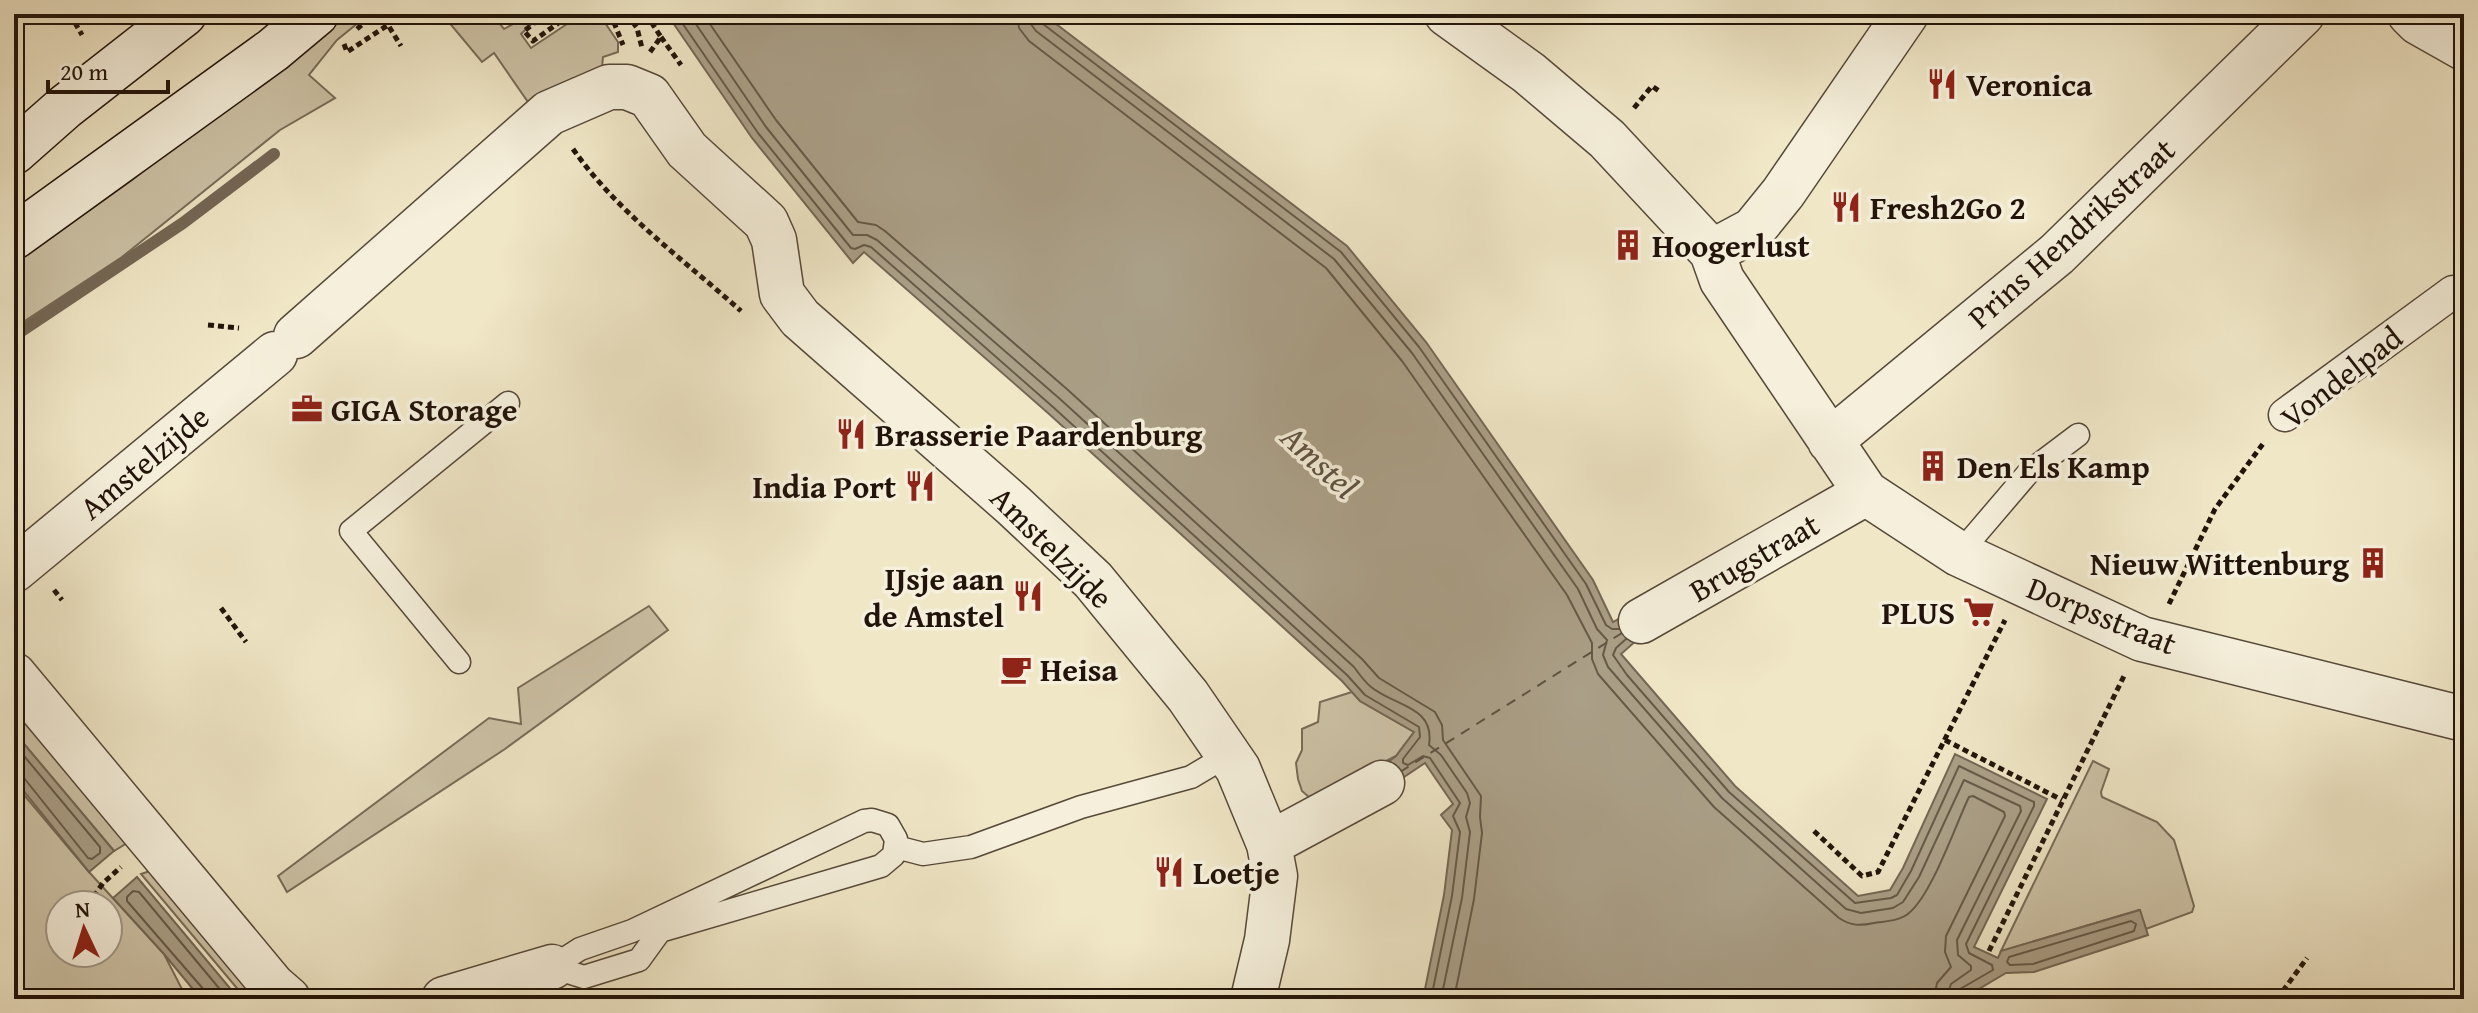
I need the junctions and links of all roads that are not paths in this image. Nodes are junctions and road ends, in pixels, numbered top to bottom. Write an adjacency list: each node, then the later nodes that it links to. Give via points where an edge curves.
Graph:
1 (184, 14): 8 (street)
2 (1447, 14): 10 (street, Dorpsstraat, via 1607,139)
3 (1906, 14): 10 (street, via 1753,230)
4 (2302, 14): 15 (street, Prins Hendrikstraat, via 2057,254)
5 (2418, 17): 7 (street)
6 (337, 29): 9 (street, via 273,50)
7 (2464, 48)
8 (14, 152)
9 (14, 237)
10 (1712, 252): 15 (street, Dorpsstraat, via 1722,280)
11 (2458, 300): 13 (street, Vondelpad)
12 (508, 403): 20 (lane, via 351,531)
13 (2285, 415)
14 (2078, 435): 17 (lane, via 2029,472)
15 (1830, 441): 16 (street, Dorpsstraat)
16 (1866, 493): 17 (street, Dorpsstraat); 19 (street, Brugstraat)
17 (1959, 554): 22 (street, Dorpsstraat, via 2146,640)
18 (14, 570): 23 (street, Amstelzijde, via 286,345 549,113 609,87 627,87 649,96 687,150 766,222 782,294 800,318 1093,580 1188,696)
19 (1641, 621)
20 (459, 662)
21 (14, 675): 28 (street)
22 (2464, 719)
23 (1228, 755): 25 (street, Amstelzijde); 26 (lane, via 1191,777 1081,807 971,847 923,854)
24 (1382, 783): 25 (street)
25 (1269, 844): 30 (street, Amstelzijde, via 1275,876)
26 (896, 847): 27 (lane, via 881,866 660,931 639,960 584,977); 27 (lane, via 888,825 864,821 632,931 580,949)
27 (552, 967): 29 (street)
28 (288, 999)
29 (444, 999)
30 (1253, 999)

